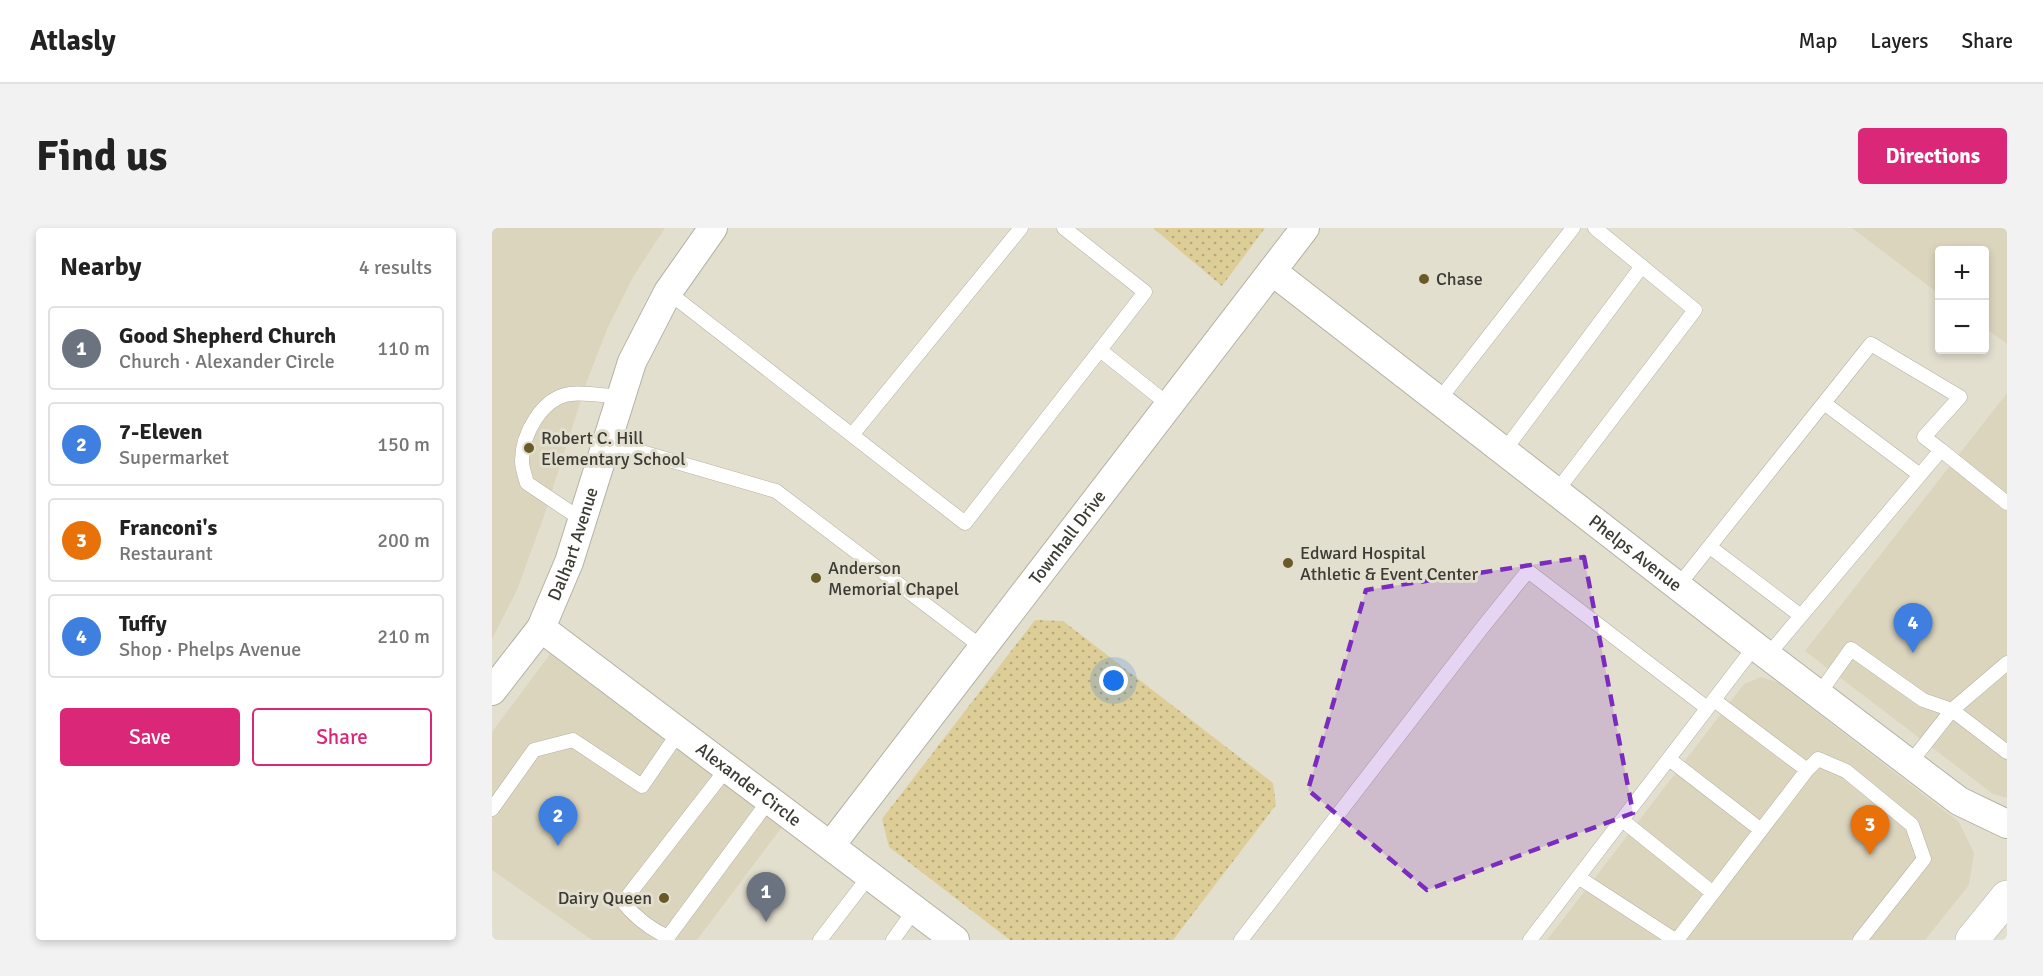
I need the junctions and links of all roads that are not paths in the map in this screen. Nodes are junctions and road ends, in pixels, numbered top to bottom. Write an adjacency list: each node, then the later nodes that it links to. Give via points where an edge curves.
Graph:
1 (714, 228): 9 (street, Dalhart Avenue)
2 (1021, 228): 15 (lane)
3 (1064, 228): 10 (lane, via 1145,292)
4 (1305, 228): 8 (street, Townhall Drive)
5 (1573, 228): 12 (lane)
6 (1594, 228): 7 (lane)
7 (1642, 267): 18 (lane); 20 (lane, via 1695,310)
8 (1272, 271): 12 (street, Phelps Avenue); 14 (street, Townhall Drive)
9 (668, 292): 11 (street, Dalhart Avenue, via 632,362); 15 (lane)
10 (1100, 350): 14 (lane); 15 (lane, via 965,523)
11 (621, 397): 16 (street, Dalhart Avenue); 22 (lane, via 569,394 549,404 534,420 524,440 522,462 527,483)
12 (1439, 400): 18 (street, Phelps Avenue)
13 (1824, 403): 17 (lane, via 1871,344 1960,397 1924,437); 19 (lane); 23 (lane)
14 (1169, 405): 27 (street, Townhall Drive)
15 (852, 435)
16 (607, 442): 22 (street, Dalhart Avenue); 27 (lane, via 776,491)
17 (1941, 450): 19 (lane); 21 (lane)
18 (1504, 451): 20 (street, Phelps Avenue)
19 (1920, 475): 25 (lane)
20 (1557, 492): 24 (street, Phelps Avenue)
21 (2007, 503)
22 (582, 520): 26 (street, Dalhart Avenue)
23 (1710, 547): 24 (lane); 25 (lane)
24 (1678, 586): 28 (street, Phelps Avenue)
25 (1801, 616): 28 (lane)
26 (541, 628): 30 (street, Dalhart Avenue); 34 (street, Alexander Circle)
27 (983, 648): 45 (street, Townhall Drive)
28 (1761, 651): 31 (street, Phelps Avenue); 32 (lane)
29 (2007, 663): 33 (lane)
30 (492, 691)
31 (1819, 694): 33 (lane, via 1851,650 1923,700); 37 (street, Phelps Avenue)
32 (1711, 704): 36 (lane); 39 (lane); 55 (lane, via 1528,571)
33 (1952, 710): 35 (lane); 37 (lane)
34 (680, 732): 38 (street, Alexander Circle); 41 (lane, via 642,786 573,740 534,750)
35 (2007, 752)
36 (1669, 759): 42 (lane); 44 (lane)
37 (1910, 763): 43 (street, Phelps Avenue, via 1959,801)
38 (728, 768): 40 (street, Alexander Circle); 40 (lane, via 623,902 654,931 668,937)
39 (1807, 770): 44 (lane); 57 (lane, via 1818,759 1846,771 1912,825 1924,859)
40 (770, 799): 45 (street, Alexander Circle)
41 (492, 809)
42 (1622, 820): 47 (lane); 48 (lane)
43 (2007, 824)
44 (1761, 830): 48 (lane)
45 (831, 845): 46 (street, Alexander Circle)
46 (870, 874): 50 (street, Alexander Circle); 52 (lane)
47 (1578, 877): 51 (lane); 56 (lane)
48 (1713, 893): 56 (lane)
49 (2007, 897): 58 (main road)
50 (915, 909): 53 (lane); 54 (street, Alexander Circle)
51 (1537, 938)
52 (820, 940)
53 (893, 940)
54 (955, 940)
55 (1241, 940)
56 (1676, 940)
57 (1860, 940)
58 (1972, 940)

